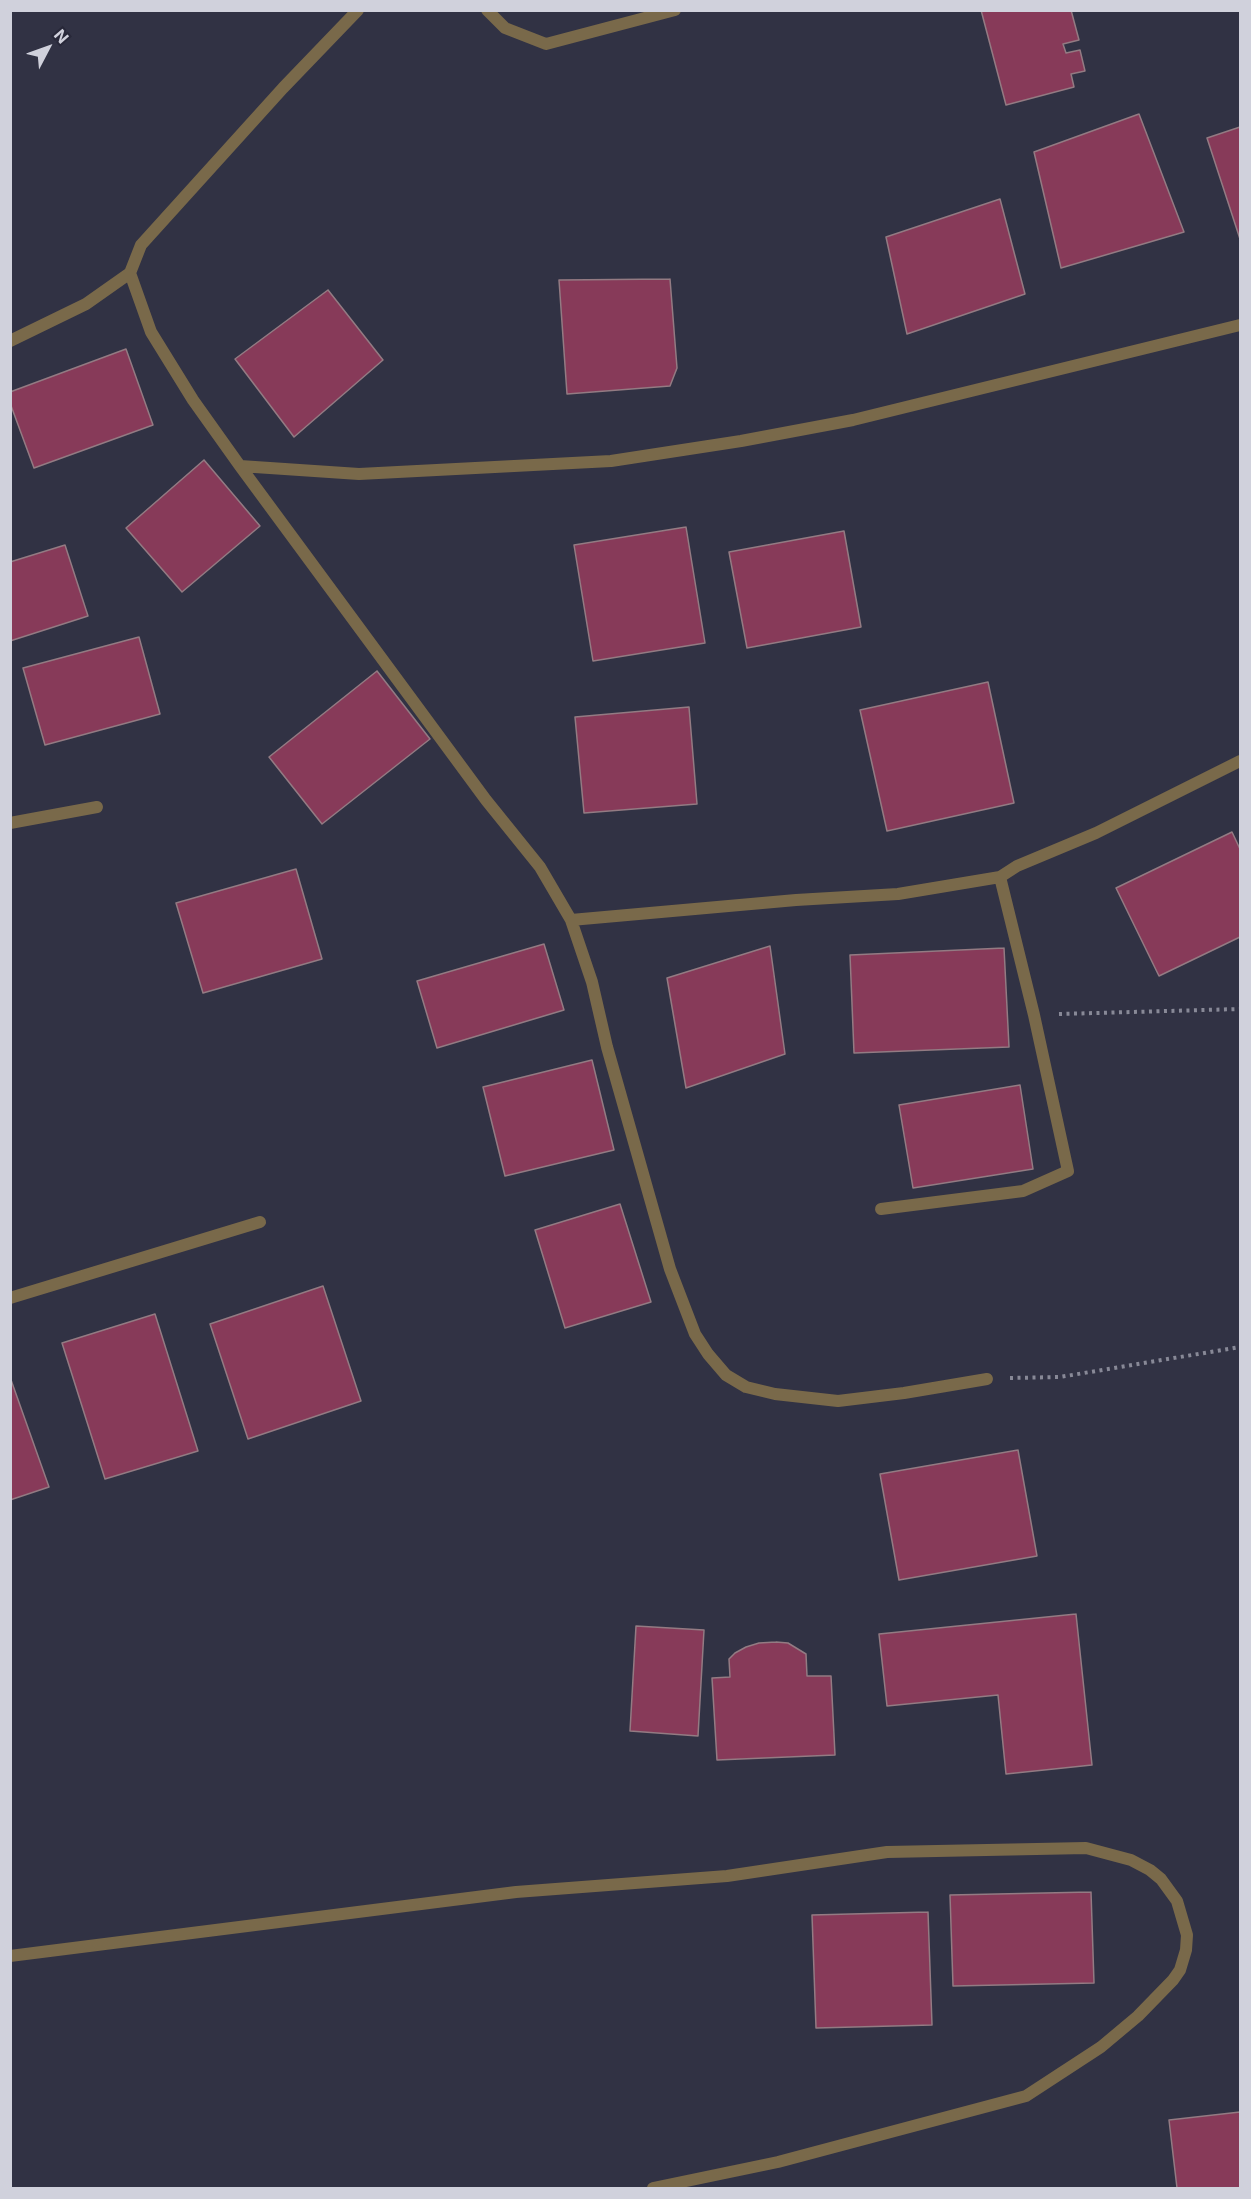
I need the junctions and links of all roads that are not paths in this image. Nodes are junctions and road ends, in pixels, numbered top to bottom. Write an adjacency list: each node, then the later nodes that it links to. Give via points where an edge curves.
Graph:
1 (358, 10): 4 (street, via 161,221 141,245)
2 (487, 10): 3 (street, via 505,28 546,44)
3 (675, 10)
4 (130, 273): 6 (street, via 86,304); 7 (street, via 152,332 193,400)
5 (1240, 325): 7 (street, via 853,420 611,461 359,474)
6 (10, 341)
7 (240, 466): 12 (street, via 486,800 540,867)
8 (1240, 761): 11 (street)
9 (97, 807): 10 (street)
10 (10, 823)
11 (1000, 877): 12 (street, via 898,894); 13 (street, via 1068,1171 1023,1191)
12 (571, 920): 16 (street, via 592,982 670,1269 695,1334 726,1375 746,1387 775,1394 838,1401)
13 (881, 1209)
14 (260, 1222): 15 (street)
15 (10, 1298)
16 (987, 1379)
17 (10, 1956): 18 (street, via 516,1892 727,1876 887,1852 1086,1848 1131,1860 1150,1870 1177,1901 1187,1935 1180,1970 1173,1980 1101,2047 1026,2096 778,2162)
18 (653, 2188)

